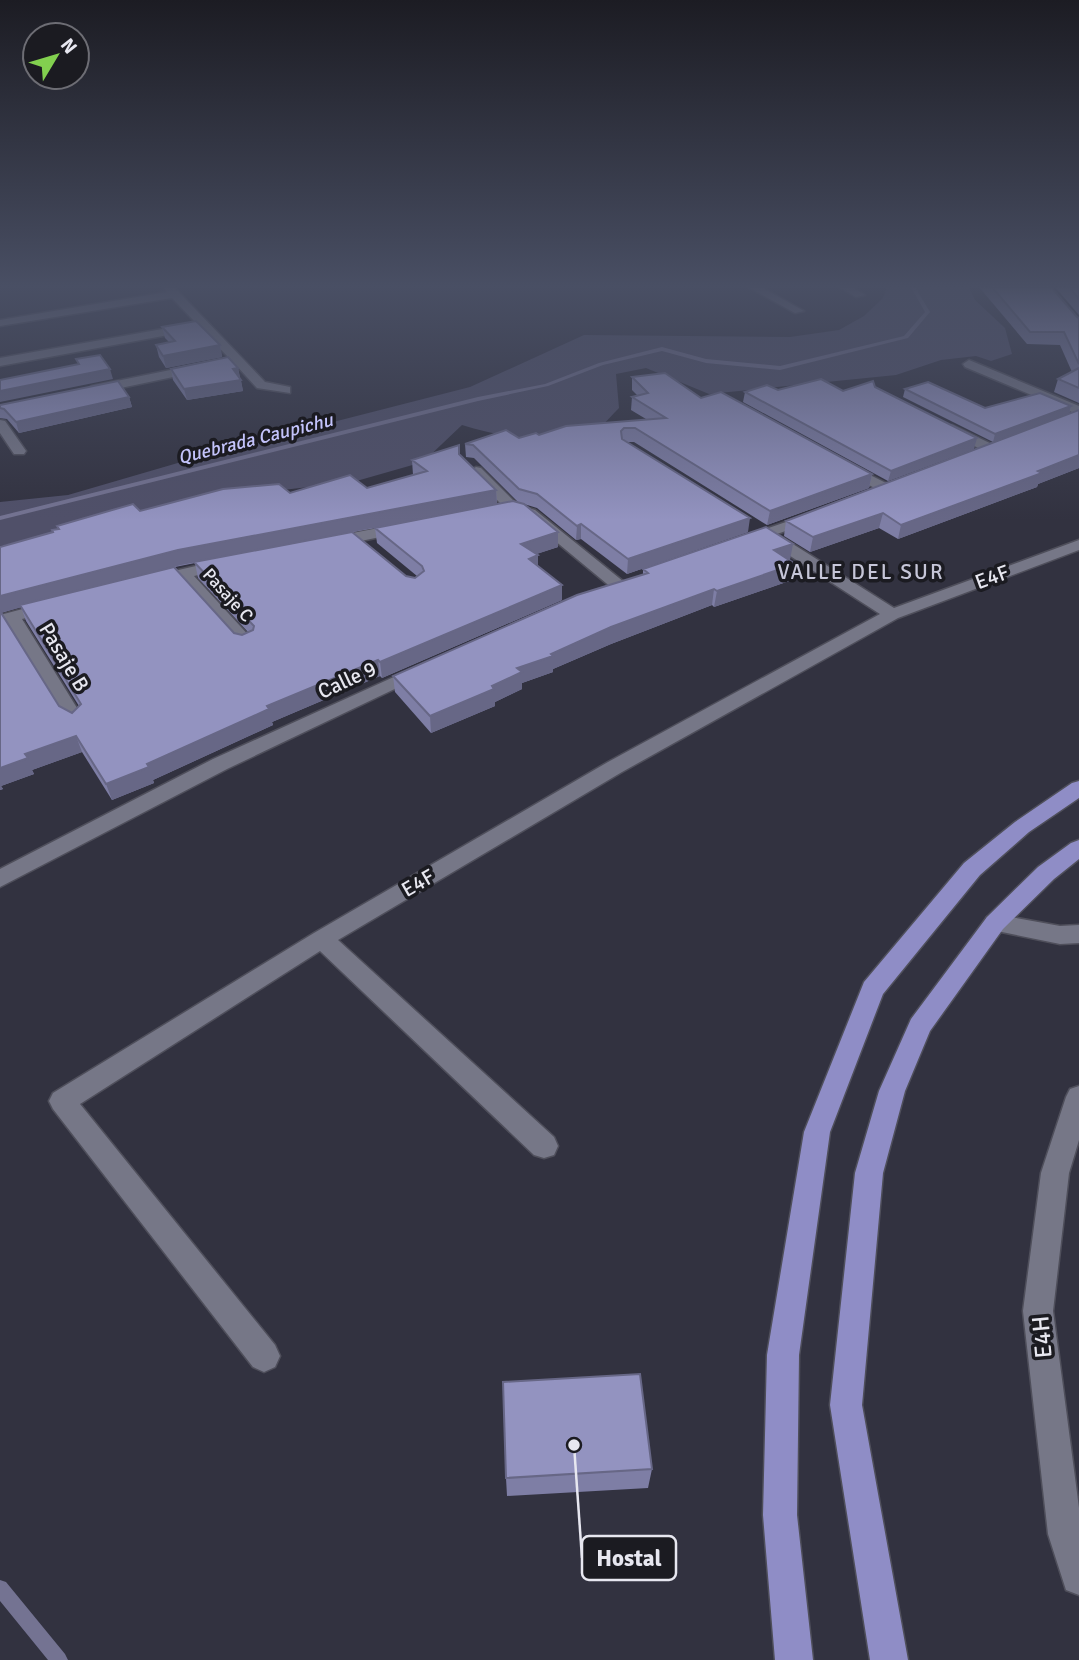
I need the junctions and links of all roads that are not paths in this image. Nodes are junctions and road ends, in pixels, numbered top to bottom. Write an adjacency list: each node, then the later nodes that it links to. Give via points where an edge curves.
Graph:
1 (216, 364): 5 (street)
2 (241, 364): 4 (street, via 261,385)
3 (972, 364): 6 (street)
4 (286, 390)
5 (79, 393)
6 (1075, 416)
7 (936, 421): 11 (street, via 999,447)
8 (0, 424): 9 (street)
9 (19, 451)
10 (828, 457): 13 (street, via 892,487)
11 (969, 458)
12 (467, 463): 14 (street)
13 (862, 498)
14 (513, 508): 16 (street); 28 (street, via 530,513)
15 (826, 512): 19 (street)
16 (487, 513)
17 (743, 519): 19 (street)
18 (422, 525): 20 (street)
19 (766, 534): 23 (street); 30 (street)
20 (357, 537): 22 (street); 24 (street)
21 (1079, 545): 30 (street, E4F)
22 (317, 546)
23 (729, 547)
24 (376, 554)
25 (236, 562): 26 (street)
26 (182, 573): 27 (street); 32 (street, Pasaje C)
27 (141, 583)
28 (618, 585)
29 (62, 603): 31 (street)
30 (892, 614): 40 (street, E4F, via 615,767)
31 (6, 618): 34 (street, Pasaje B)
32 (246, 643)
33 (434, 664): 37 (street, Calle 9, via 220,764)
34 (76, 721)
35 (1079, 789): 46 (main road, via 1022,827 972,869 873,989 817,1132 783,1355 780,1515)
36 (1079, 848): 38 (main road)
37 (0, 879)
38 (995, 923): 39 (street); 47 (main road, via 920,1026 892,1091 869,1173 846,1405)
39 (1079, 934)
40 (322, 939): 42 (street); 43 (street, E4F, via 61,1101)
41 (1079, 1097): 44 (street, E4H, via 1055,1173 1038,1311)
42 (544, 1146)
43 (264, 1356)
44 (1072, 1535): 45 (street, E4H)
45 (1079, 1577)
46 (794, 1660)
47 (889, 1660)

